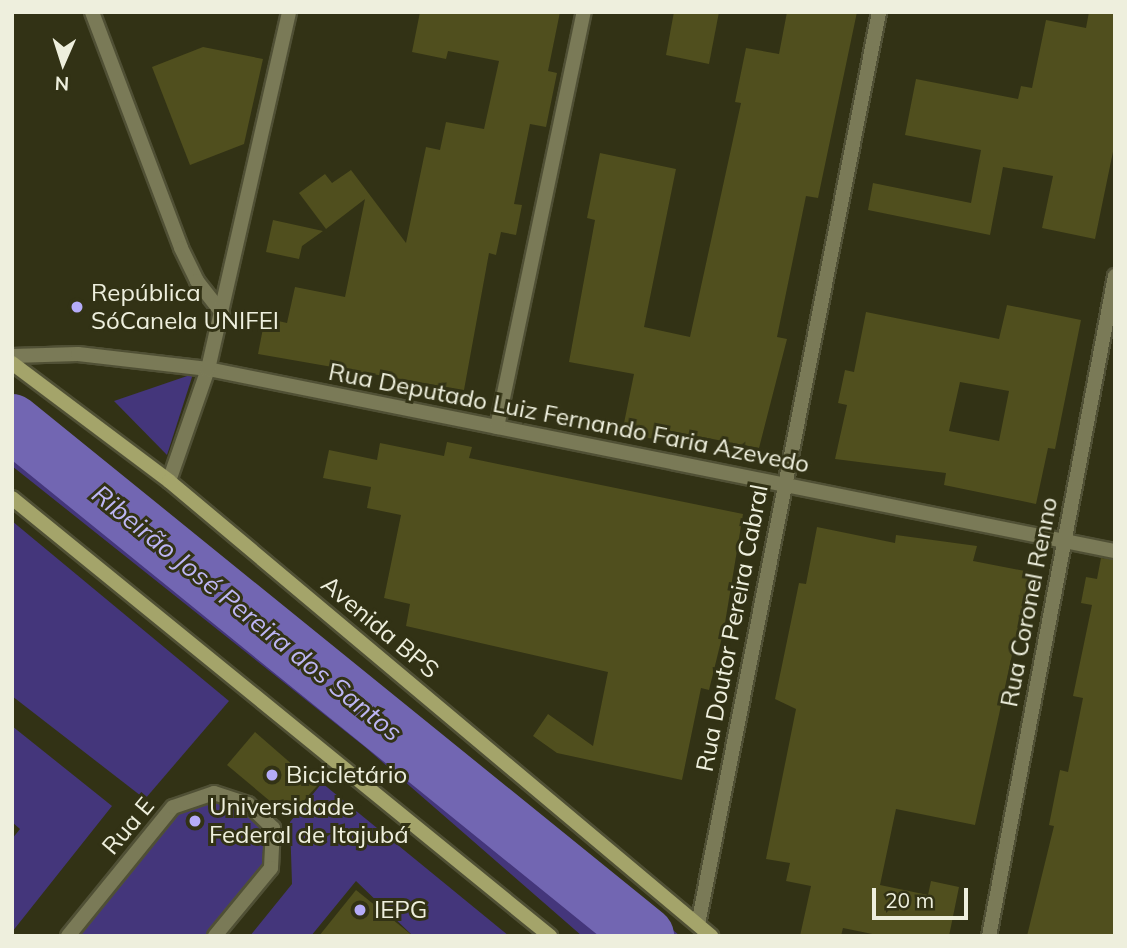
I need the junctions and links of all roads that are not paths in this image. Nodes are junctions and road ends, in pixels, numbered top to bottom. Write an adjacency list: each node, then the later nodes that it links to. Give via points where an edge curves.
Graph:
1 (92, 12): 6 (street, via 181,248 197,281)
2 (289, 12): 6 (street)
3 (584, 12): 10 (street)
4 (878, 12): 12 (street, Rua Doutor Pereira Cabral)
5 (1115, 276): 14 (street, Rua Coronel Renno)
6 (222, 313): 9 (street)
7 (12, 356): 9 (street, Rua Deputado Luiz Fernando Faria Azevedo, via 78,354)
8 (12, 363): 11 (main road, Avenida BPS)
9 (208, 369): 10 (street, Rua Deputado Luiz Fernando Faria Azevedo); 11 (street)
10 (498, 427): 12 (street, Rua Deputado Luiz Fernando Faria Azevedo)
11 (169, 481): 16 (main road, Avenida BPS)
12 (783, 484): 14 (street, Rua Deputado Luiz Fernando Faria Azevedo); 16 (street, Rua Doutor Pereira Cabral)
13 (12, 498): 19 (main road)
14 (1064, 541): 15 (street, Rua Deputado Luiz Fernando Faria Azevedo); 21 (street, Rua Coronel Renno)
15 (1115, 551)
16 (698, 924): 20 (main road, Avenida BPS)
17 (68, 936): 18 (street, Rua E, via 173,807 214,793 248,804 273,828 271,868)
18 (215, 936)
19 (550, 936)
20 (711, 936)
21 (989, 936)

